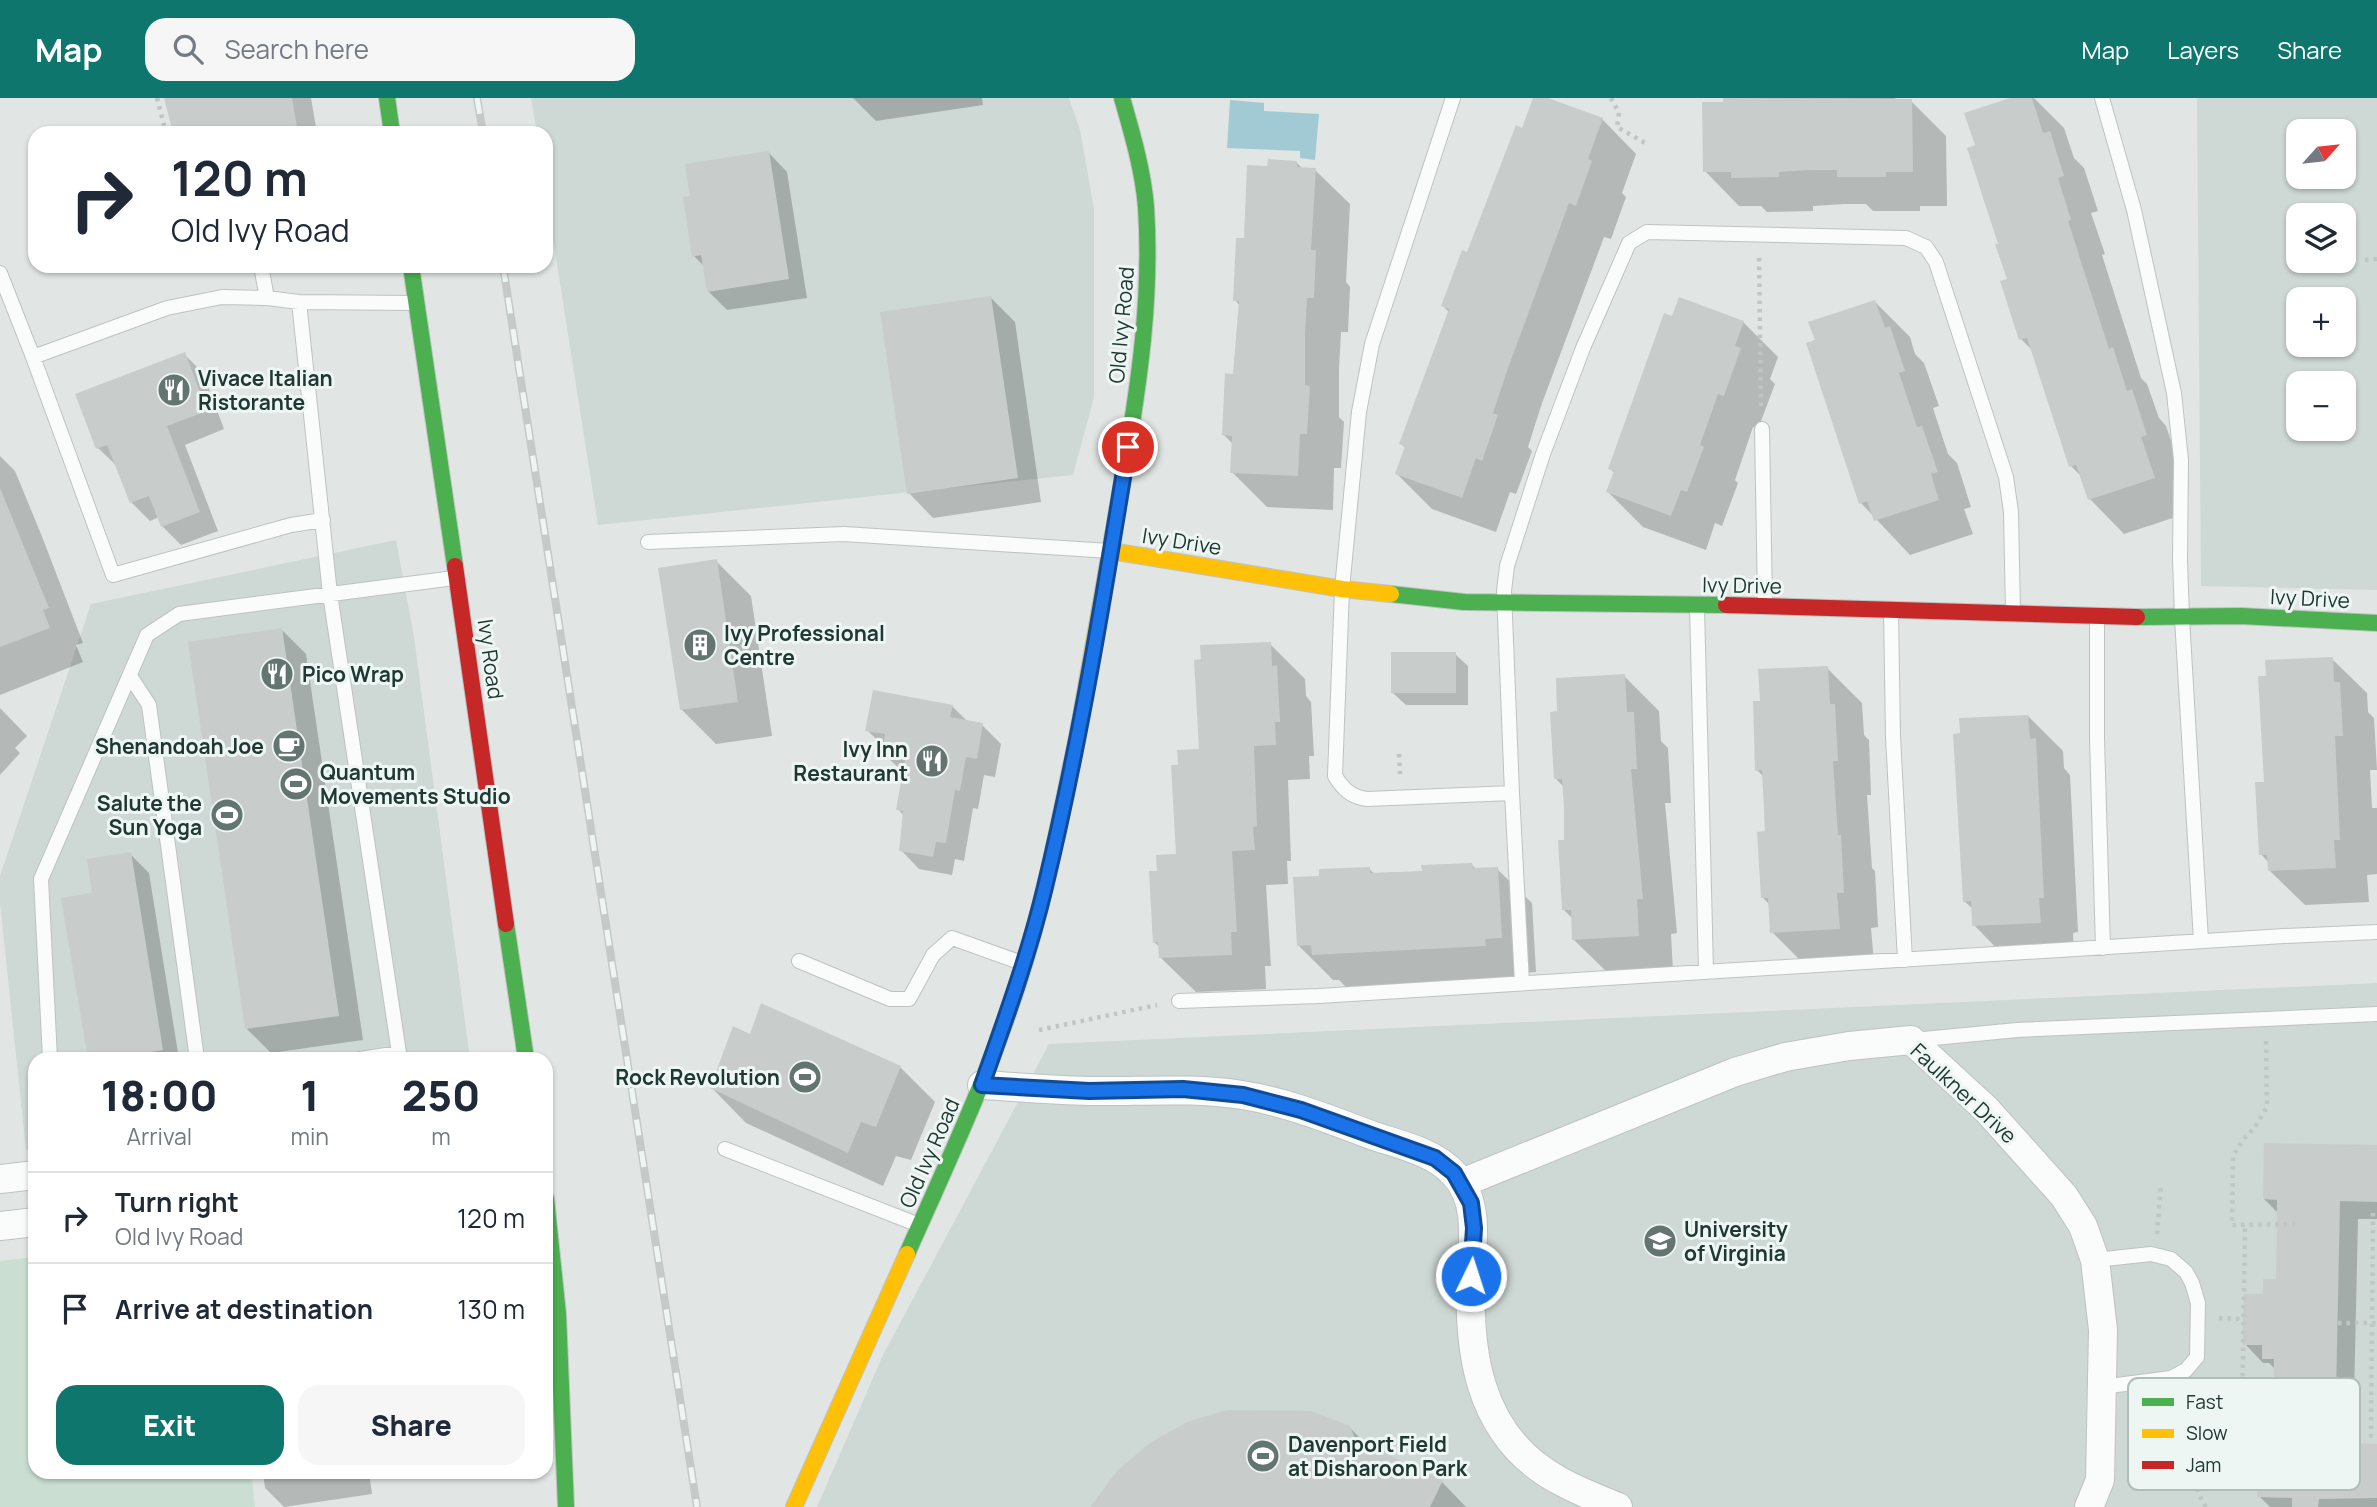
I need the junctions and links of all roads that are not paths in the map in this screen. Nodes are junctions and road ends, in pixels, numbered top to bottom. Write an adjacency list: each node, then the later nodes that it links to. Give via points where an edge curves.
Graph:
1 (387, 98): 5 (street)
2 (1122, 98): 16 (street, Old Ivy Road, via 1146,205 1148,284 1141,370)
3 (1453, 98): 18 (lane, via 1372,344 1359,412)
4 (2102, 98): 26 (lane, via 2134,210 2174,393 2181,460)
5 (391, 126)
6 (0, 272): 12 (lane)
7 (262, 273): 9 (lane)
8 (412, 273): 11 (street, Ivy Road)
9 (267, 298): 10 (lane); 12 (lane, via 222,297 167,308)
10 (299, 302): 11 (lane); 14 (lane)
11 (416, 303): 17 (street, Ivy Road)
12 (33, 356): 14 (lane, via 113,575)
13 (1762, 429): 22 (lane)
14 (323, 520): 19 (lane)
15 (648, 542): 16 (lane, via 844,534)
16 (1111, 551): 18 (street, Ivy Drive); 35 (street, Old Ivy Road, via 1045,889)
17 (458, 578): 19 (lane); 44 (street, Ivy Road)
18 (1342, 589): 20 (street, Ivy Drive); 29 (lane, via 1335,776 1343,789 1367,799)
19 (330, 594): 28 (lane, via 179,614 147,635); 43 (lane)
20 (1505, 603): 21 (street, Ivy Drive); 24 (lane, via 1507,566 1583,348 1629,243 1647,232 1906,238 1926,247 1937,262 2006,477); 29 (lane)
21 (1697, 606): 22 (street, Ivy Drive); 36 (lane)
22 (1765, 606): 23 (street, Ivy Drive)
23 (1891, 609): 24 (street, Ivy Drive); 33 (lane)
24 (2013, 613): 25 (street, Ivy Drive)
25 (2097, 616): 26 (street, Ivy Drive); 32 (lane)
26 (2182, 618): 27 (street, Ivy Drive, via 2241,616); 31 (lane)
27 (2377, 623)
28 (130, 676): 41 (lane, via 41,878); 42 (lane, via 149,705)
29 (1512, 793): 37 (lane)
30 (2377, 932): 31 (lane)
31 (2201, 941): 32 (lane)
32 (2102, 948): 33 (lane)
33 (1905, 960): 36 (lane)
34 (799, 961): 35 (lane, via 890,999 909,999 933,955 952,938)
35 (1023, 963): 45 (street, Old Ivy Road)
36 (1706, 971): 37 (lane)
37 (1522, 983): 38 (lane)
38 (1179, 1001)
39 (2377, 1014): 40 (lane, via 2017,1030)
40 (1911, 1040): 49 (street, Faulkner Drive, via 1785,1057 1735,1072); 53 (street, Faulkner Drive, via 1986,1109 2064,1196 2083,1226)
41 (50, 1052)
42 (196, 1052)
43 (399, 1052)
44 (525, 1052)
45 (982, 1085): 49 (street, via 1089,1091 1183,1089 1243,1095 1301,1110 1435,1158); 51 (street, Old Ivy Road)
46 (725, 1149): 51 (lane)
47 (28, 1176): 48 (street)
48 (0, 1179)
49 (1462, 1184): 62 (street, via 1471,1203 1474,1228 1469,1300 1475,1366 1486,1401 1504,1432 1529,1460 1559,1481)
50 (28, 1223): 52 (street)
51 (920, 1225): 61 (street, Old Ivy Road)
52 (0, 1226)
53 (2095, 1259): 55 (lane, via 2151,1254 2171,1259 2186,1272 2198,1303 2197,1357); 57 (street, Faulkner Drive, via 2103,1330)
54 (553, 1314): 58 (street)
55 (2171, 1378)
56 (2128, 1384): 57 (lane)
57 (2102, 1387): 63 (street, Faulkner Drive, via 2100,1480)
58 (563, 1422): 59 (lane); 60 (street)
59 (553, 1423)
60 (566, 1507)
61 (794, 1507)
62 (1618, 1507)
63 (2089, 1507)

